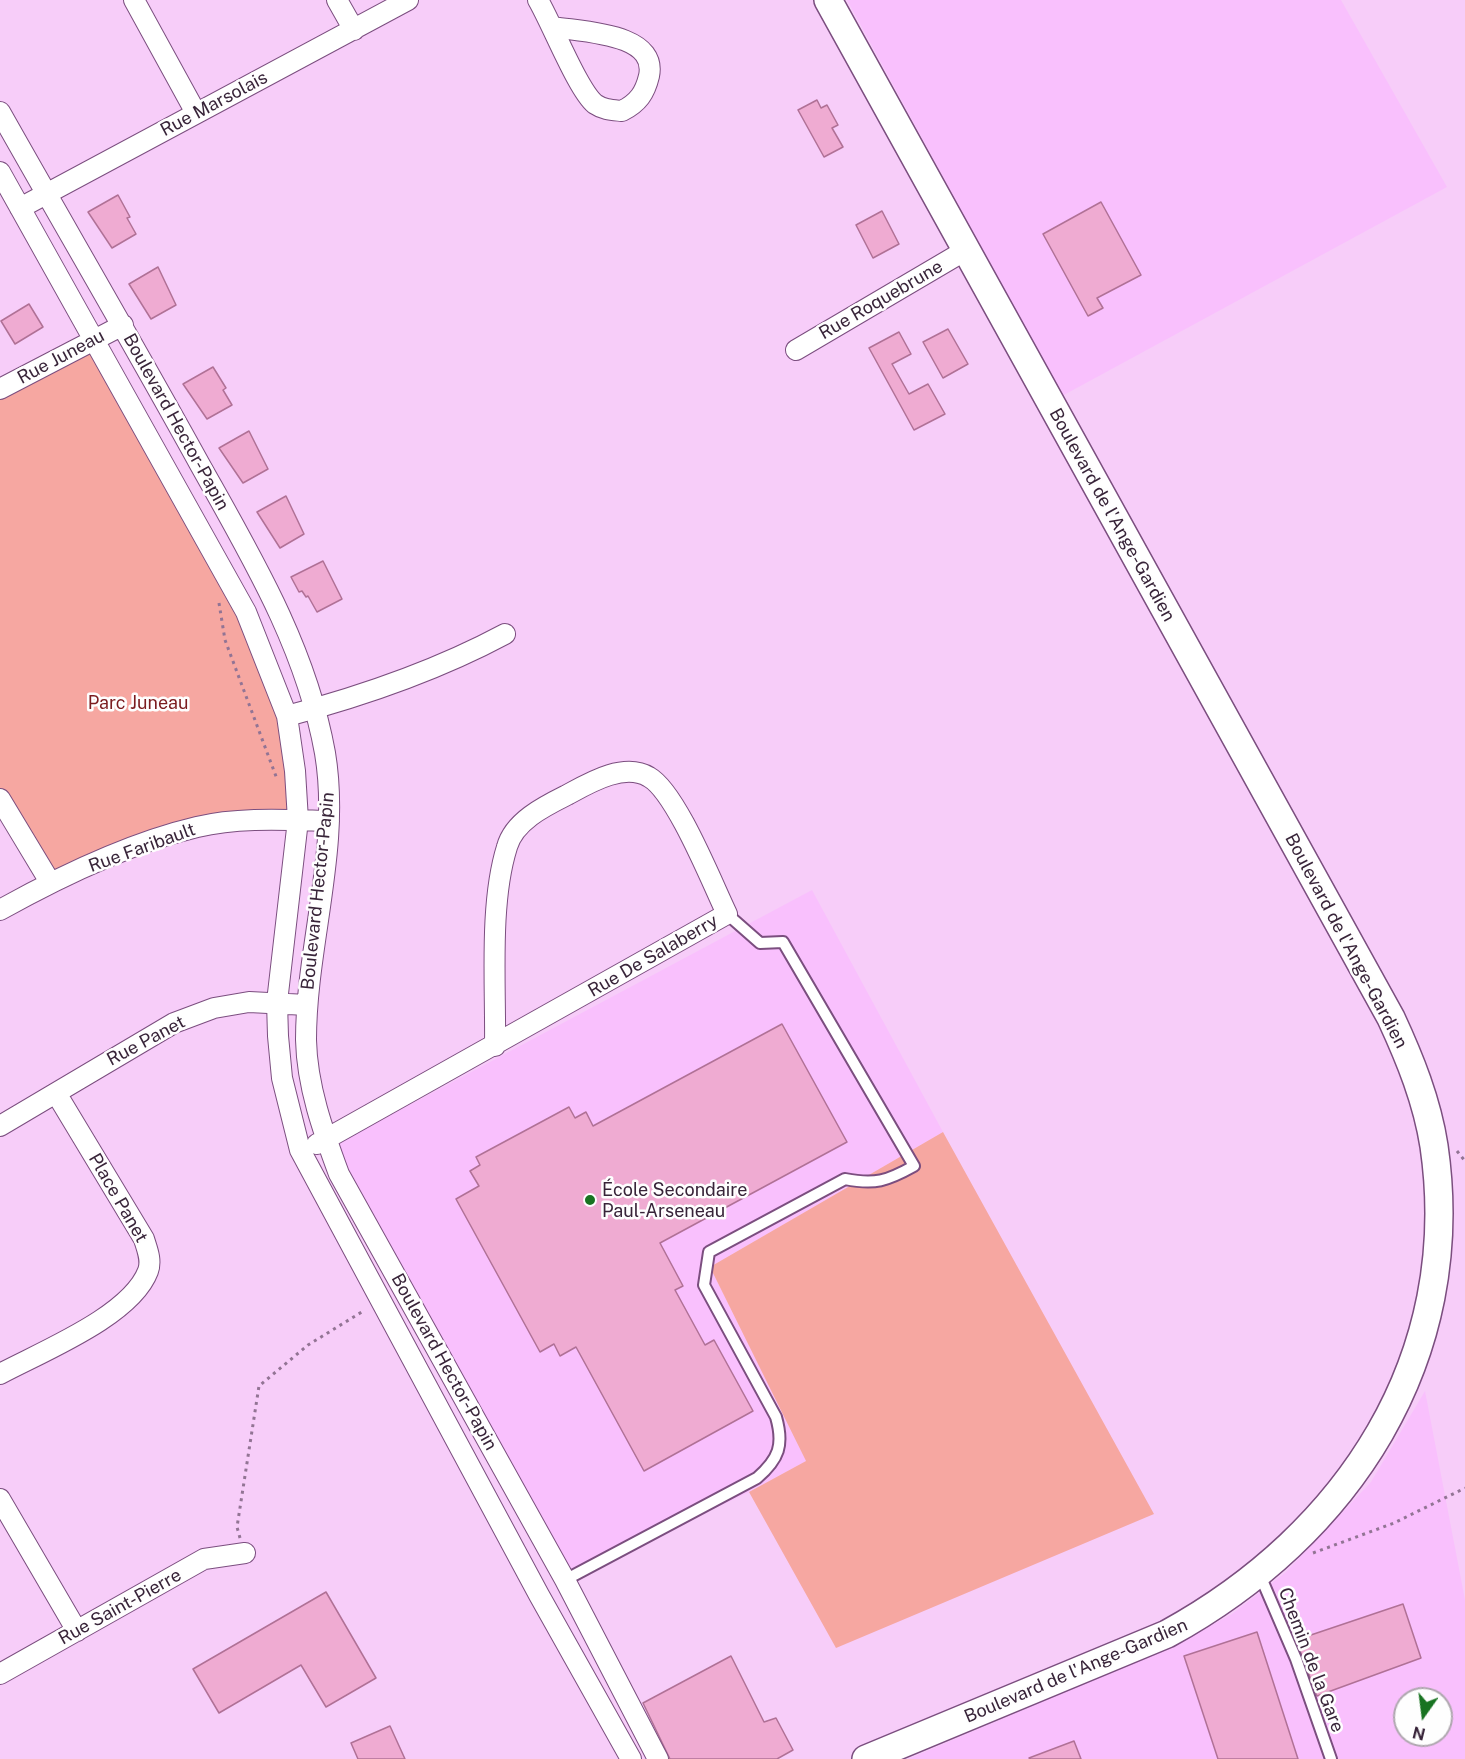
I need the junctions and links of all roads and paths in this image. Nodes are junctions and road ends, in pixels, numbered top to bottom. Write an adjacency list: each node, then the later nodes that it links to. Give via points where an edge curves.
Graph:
1 (134, 0): 9 (street)
2 (337, 0): 7 (street)
3 (408, 0): 7 (street, Rue Marsolais)
4 (538, 0): 6 (street)
5 (828, 0): 13 (main road, Boulevard de l'Ange-Gardien)
6 (554, 27): 6 (street, via 577,78 594,103 607,110 622,111 642,96 650,70 641,49 618,38)
7 (354, 30): 9 (street, Rue Marsolais)
8 (0, 112): 11 (street, Boulevard Hector-Papin)
9 (196, 113): 11 (street, Rue Marsolais)
10 (0, 172): 12 (street, Boulevard Hector-Papin)
11 (46, 194): 12 (street, Rue Marsolais); 14 (street, Boulevard Hector-Papin)
12 (20, 208): 15 (street, Boulevard Hector-Papin)
13 (966, 250): 16 (street, Rue Roquebrune); 42 (main road, Boulevard de l'Ange-Gardien, via 1380,998 1425,1104 1438,1177 1439,1233 1428,1317 1416,1357 1400,1397 1364,1462 1300,1536)
14 (123, 325): 15 (street, Rue Juneau); 20 (street, Boulevard Hector-Papin, via 257,568 288,631)
15 (92, 339): 17 (street, Rue Juneau); 21 (street, Boulevard Hector-Papin, via 246,612)
16 (796, 350)
17 (0, 389)
18 (219, 602): 22 (path, via 225,640)
19 (505, 634): 20 (street, via 453,661)
20 (316, 708): 21 (street); 25 (street, Boulevard Hector-Papin, via 328,775)
21 (287, 716): 24 (street, Boulevard Hector-Papin, via 296,771)
22 (280, 786)
23 (0, 799): 26 (street)
24 (298, 820): 25 (street, Rue Faribault); 26 (street, Rue Faribault, via 264,819 198,827 134,847); 29 (street, Boulevard Hector-Papin)
25 (329, 821): 30 (street, Boulevard Hector-Papin)
26 (50, 882): 27 (street, Rue Faribault)
27 (0, 910)
28 (727, 914): 31 (street, Rue De Salaberry); 31 (street, Rue De Salaberry, via 668,795 648,776 606,775 556,801 516,828 507,844 500,873); 43 (lane, via 760,943 783,942 914,1166 891,1178 869,1183 845,1179 709,1252 704,1285 776,1417 782,1438 777,1452 770,1467 757,1478)
29 (277, 1002): 30 (street, Rue Panet); 32 (street, Rue Panet, via 214,1008 174,1023); 35 (street, Boulevard Hector-Papin, via 282,1078)
30 (307, 1005): 34 (street, Boulevard Hector-Papin, via 310,1081)
31 (495, 1046): 34 (street, Rue De Salaberry)
32 (56, 1094): 33 (street, Rue Panet); 37 (street, Place Panet, via 144,1239 150,1261 148,1271 139,1290 114,1312)
33 (0, 1126)
34 (326, 1141): 35 (street, Rue De Salaberry); 43 (street, Boulevard Hector-Papin, via 339,1174)
35 (300, 1150): 36 (street, Boulevard Hector-Papin)
36 (380, 1303): 40 (path, via 309,1345 259,1386 237,1527); 44 (street, Boulevard Hector-Papin)
37 (0, 1374)
38 (1465, 1488): 41 (path, via 1394,1523)
39 (0, 1499): 45 (street)
40 (244, 1553): 45 (street, Rue Saint-Pierre, via 204,1559)
41 (1311, 1554)
42 (1259, 1573): 49 (main road, Boulevard de l'Ange-Gardien, via 1203,1615 1167,1634); 50 (lane, Chemin de la Gare, via 1296,1659)
43 (565, 1580): 44 (street); 48 (street, Boulevard Hector-Papin)
44 (538, 1595): 47 (street, Boulevard Hector-Papin)
45 (77, 1631): 46 (street, Rue Saint-Pierre)
46 (0, 1674)
47 (631, 1759)
48 (658, 1759)
49 (866, 1759)
50 (1331, 1759)

